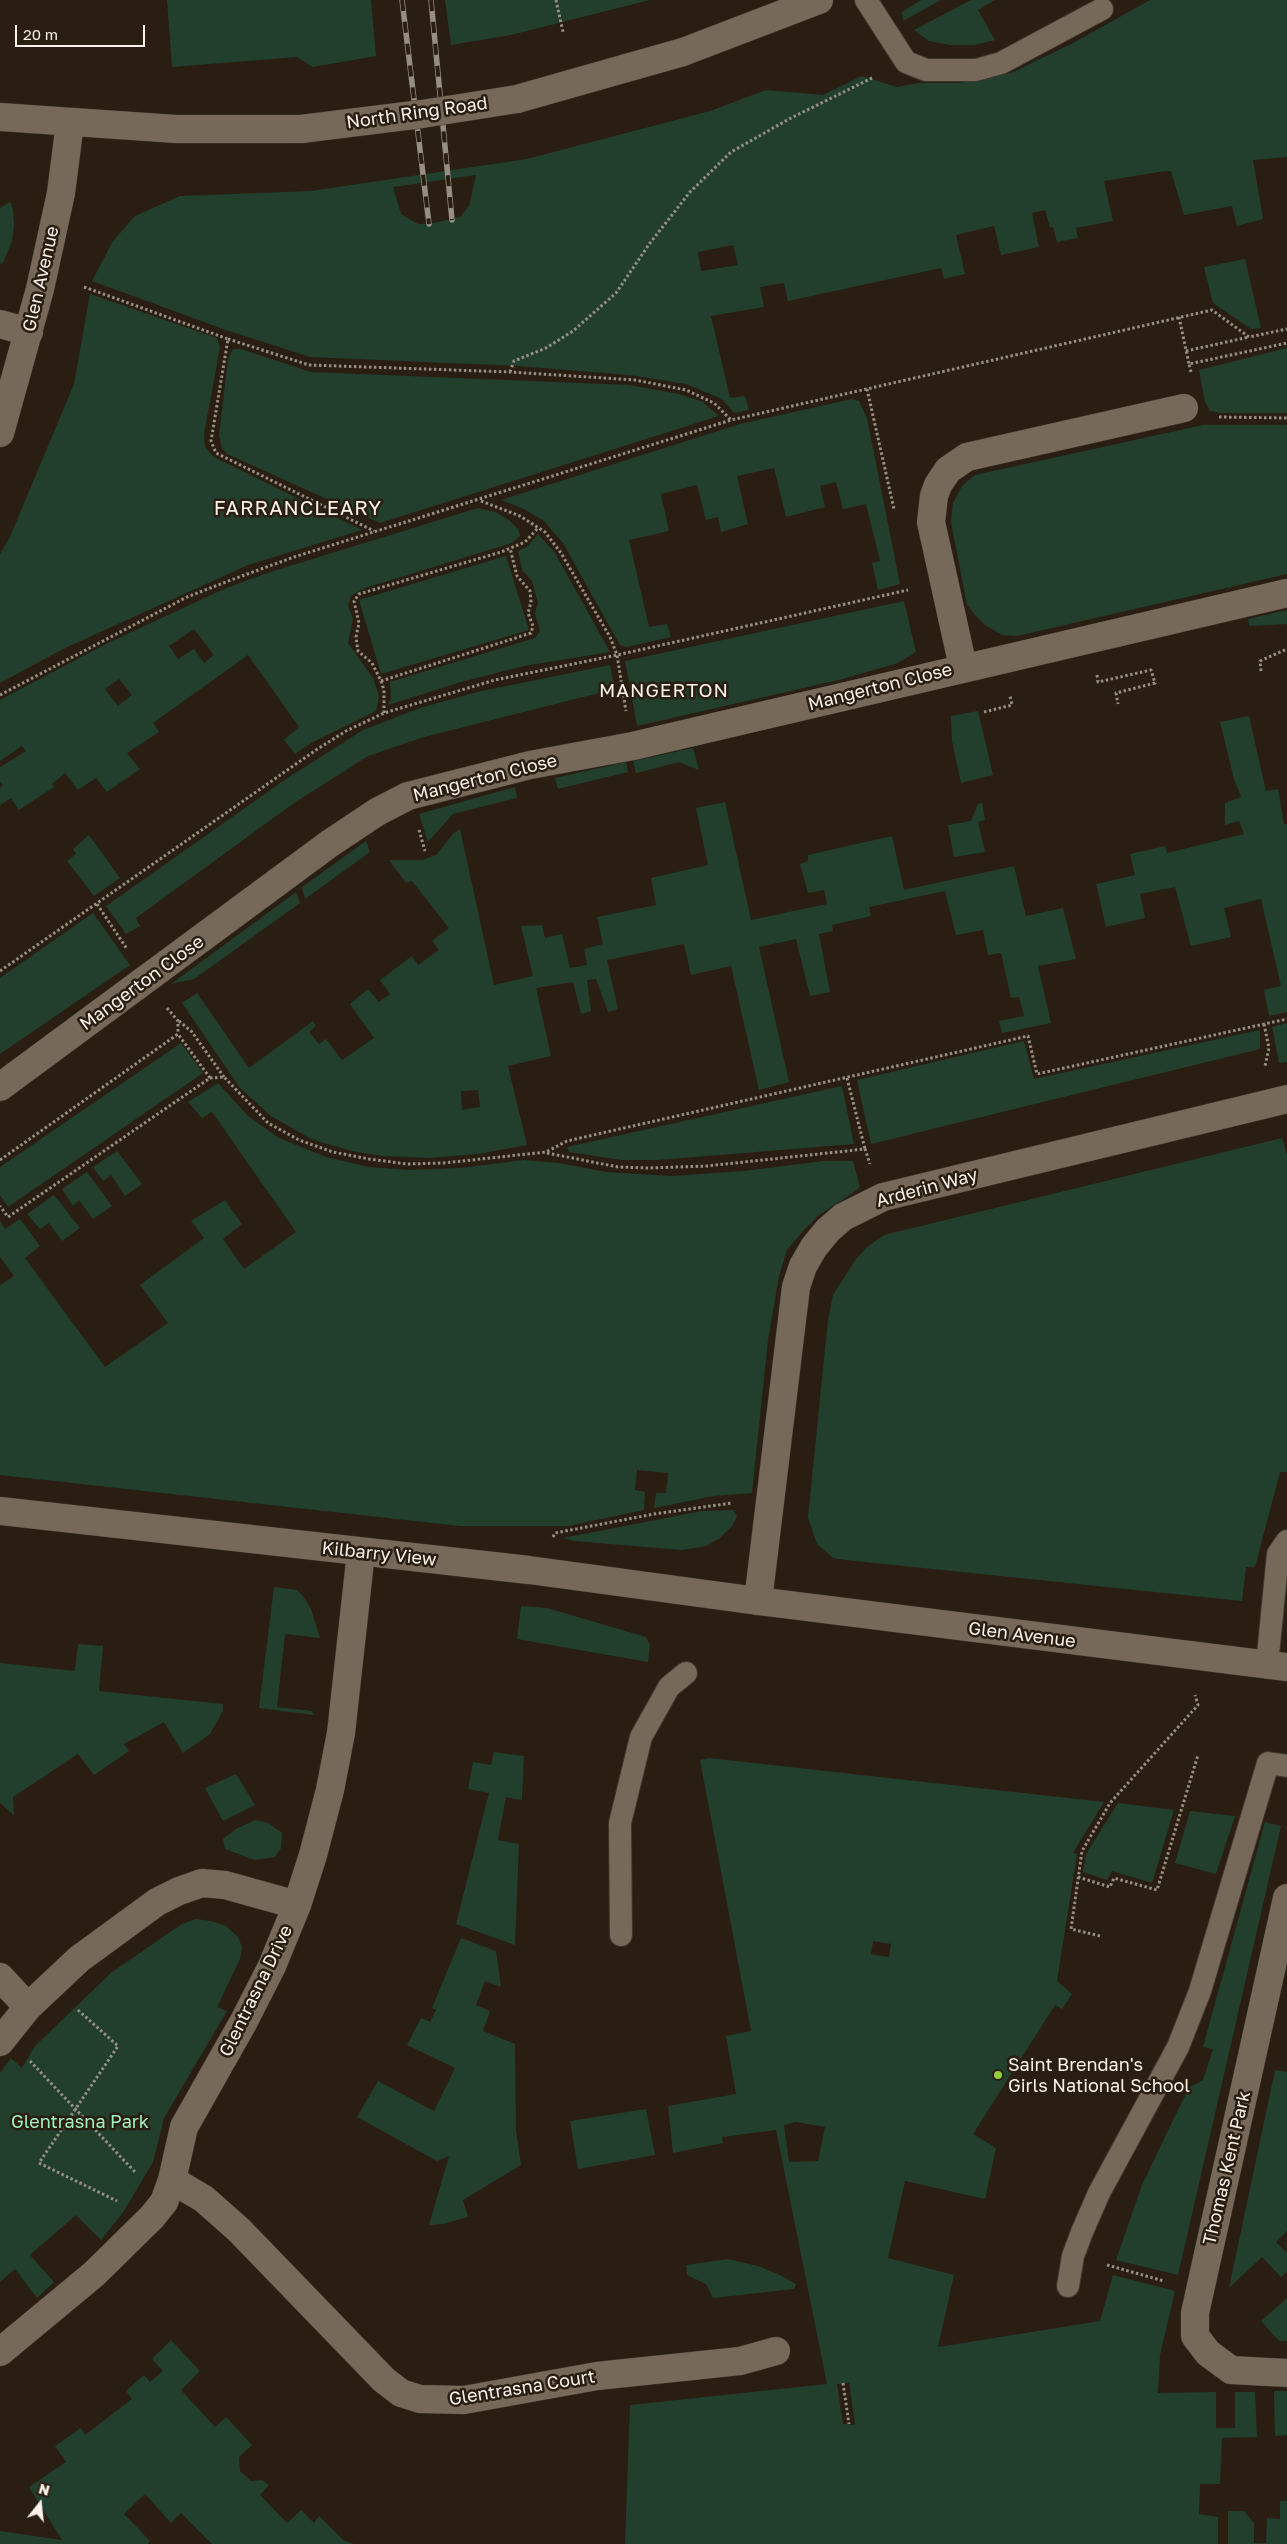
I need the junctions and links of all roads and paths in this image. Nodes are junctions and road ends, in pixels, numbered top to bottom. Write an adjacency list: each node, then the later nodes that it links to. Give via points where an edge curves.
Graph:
1 (556, 0): 5 (path)
2 (820, 0): 8 (street, North Ring Road, bridge, via 683,52 517,98 422,114 301,129 202,130)
3 (866, 0): 6 (lane)
4 (1102, 9): 6 (lane, via 1001,62 976,70 926,70)
5 (563, 32)
6 (906, 62): 19 (path, via 789,119 731,152 690,192 616,294 573,331 546,348 514,361)
7 (0, 117): 8 (street, North Ring Road)
8 (70, 123): 13 (street, Glen Avenue, via 61,193)
9 (84, 286): 15 (path)
10 (1179, 317): 14 (path, via 1212,310); 17 (path); 24 (path)
11 (0, 324): 13 (street)
12 (1287, 328): 14 (path)
13 (29, 332): 25 (street, Glen Avenue)
14 (1249, 337): 17 (path)
15 (228, 339): 19 (path, via 309,365); 28 (path, via 211,441 216,452)
16 (1287, 343): 18 (path)
17 (1186, 350): 18 (path)
18 (1189, 364): 20 (path)
19 (510, 372): 24 (path, via 635,380 686,390 714,403)
20 (1193, 380)
21 (1184, 408): 34 (street, Mangerton Close, via 968,457 948,470 934,496 931,522)
22 (1214, 417): 23 (path)
23 (1287, 418)
24 (732, 420): 26 (path)
25 (0, 433)
26 (480, 500): 27 (path, via 520,516); 28 (path)
27 (538, 528): 29 (path, via 525,542); 33 (path, via 561,553)
28 (375, 532): 39 (path, via 294,557 187,597)
29 (510, 548): 37 (path, via 517,576 530,591 528,613 533,626 531,633); 37 (path, via 360,594 354,601 359,623 356,637 358,652 372,663)
30 (904, 590): 33 (path)
31 (1287, 593): 34 (street, Mangerton Close)
32 (1287, 649): 36 (path, via 1260,661)
33 (618, 655): 38 (path); 43 (path, via 495,680)
34 (963, 668): 56 (street, Mangerton Close, via 633,746 530,765 408,796 329,844)
35 (1095, 670): 40 (path, via 1098,682 1152,670 1154,683 1116,692)
36 (1261, 671)
37 (382, 681): 43 (path)
38 (622, 688)
39 (0, 695)
40 (1118, 704)
41 (1001, 708): 42 (path)
42 (984, 712)
43 (384, 713): 46 (path, via 316,750)
44 (423, 844): 45 (path)
45 (426, 851)
46 (97, 904): 47 (path); 48 (path)
47 (120, 939)
48 (0, 971)
49 (1287, 1019): 51 (path)
50 (178, 1021): 54 (path, via 192,1032)
51 (1264, 1024): 52 (path); 55 (path, via 1037,1074 1028,1036)
52 (1267, 1044)
53 (210, 1078): 54 (path); 60 (path, via 178,1034); 62 (path, via 8,1217)
54 (224, 1078): 59 (path, via 268,1123 299,1140 333,1152 407,1164 479,1161)
55 (847, 1078): 58 (path); 59 (path, via 567,1141)
56 (0, 1087)
57 (1287, 1100): 61 (street, Arderin Way)
58 (865, 1150): 59 (path, via 707,1166 649,1168 618,1167); 61 (path)
59 (546, 1152)
60 (0, 1160)
61 (883, 1197): 64 (street, Arderin Way, via 843,1218 814,1247 803,1266 796,1287)
62 (0, 1206)
63 (0, 1511): 66 (street, Kilbarry View)
64 (770, 1511): 67 (path, via 734,1503 555,1533); 68 (street, Arderin Way)
65 (1287, 1541): 69 (lane, via 1278,1554)
66 (361, 1552): 67 (street, Kilbarry View); 76 (street, Glentrasna Drive, via 341,1733 330,1790)
67 (529, 1570): 68 (street, Kilbarry View)
68 (758, 1601): 69 (street, Glen Avenue)
69 (1277, 1666)
70 (686, 1673): 77 (lane, via 669,1687 641,1737 620,1822)
71 (1195, 1695): 74 (path, via 1198,1705 1110,1802 1082,1851)
72 (1198, 1755): 74 (path, via 1157,1890 1114,1878 1110,1887)
73 (1287, 1766): 90 (lane, via 1268,1763 1200,1991 1178,2047 1099,2193 1073,2256)
74 (1078, 1877): 78 (path, via 1071,1928)
75 (1287, 1898): 93 (street, Thomas Kent Park, via 1195,2313 1195,2336 1208,2354 1231,2370)
76 (297, 1905): 80 (street, via 225,1885 202,1884 186,1888 157,1902 121,1927); 86 (street, Glentrasna Drive, via 244,2022 184,2127)
77 (621, 1935)
78 (1100, 1936)
79 (0, 1977): 81 (street)
80 (49, 1985): 81 (street); 84 (path, via 118,2046)
81 (28, 2007): 82 (street)
82 (0, 2042)
83 (28, 2059): 84 (path)
84 (77, 2109): 85 (path); 87 (path, via 40,2163)
85 (132, 2170)
86 (172, 2180): 87 (street, Glentrasna Drive, via 164,2202); 91 (street, Glentrasna Court, via 204,2199 239,2230 384,2380 401,2393 420,2399 464,2400 597,2376 740,2361)
87 (152, 2217): 92 (street, Glentrasna Drive, via 94,2274)
88 (1115, 2268): 89 (path)
89 (1165, 2282)
90 (1068, 2286)
91 (776, 2351)
92 (0, 2352)
93 (1287, 2373)
94 (843, 2383): 95 (path)
95 (849, 2424)

